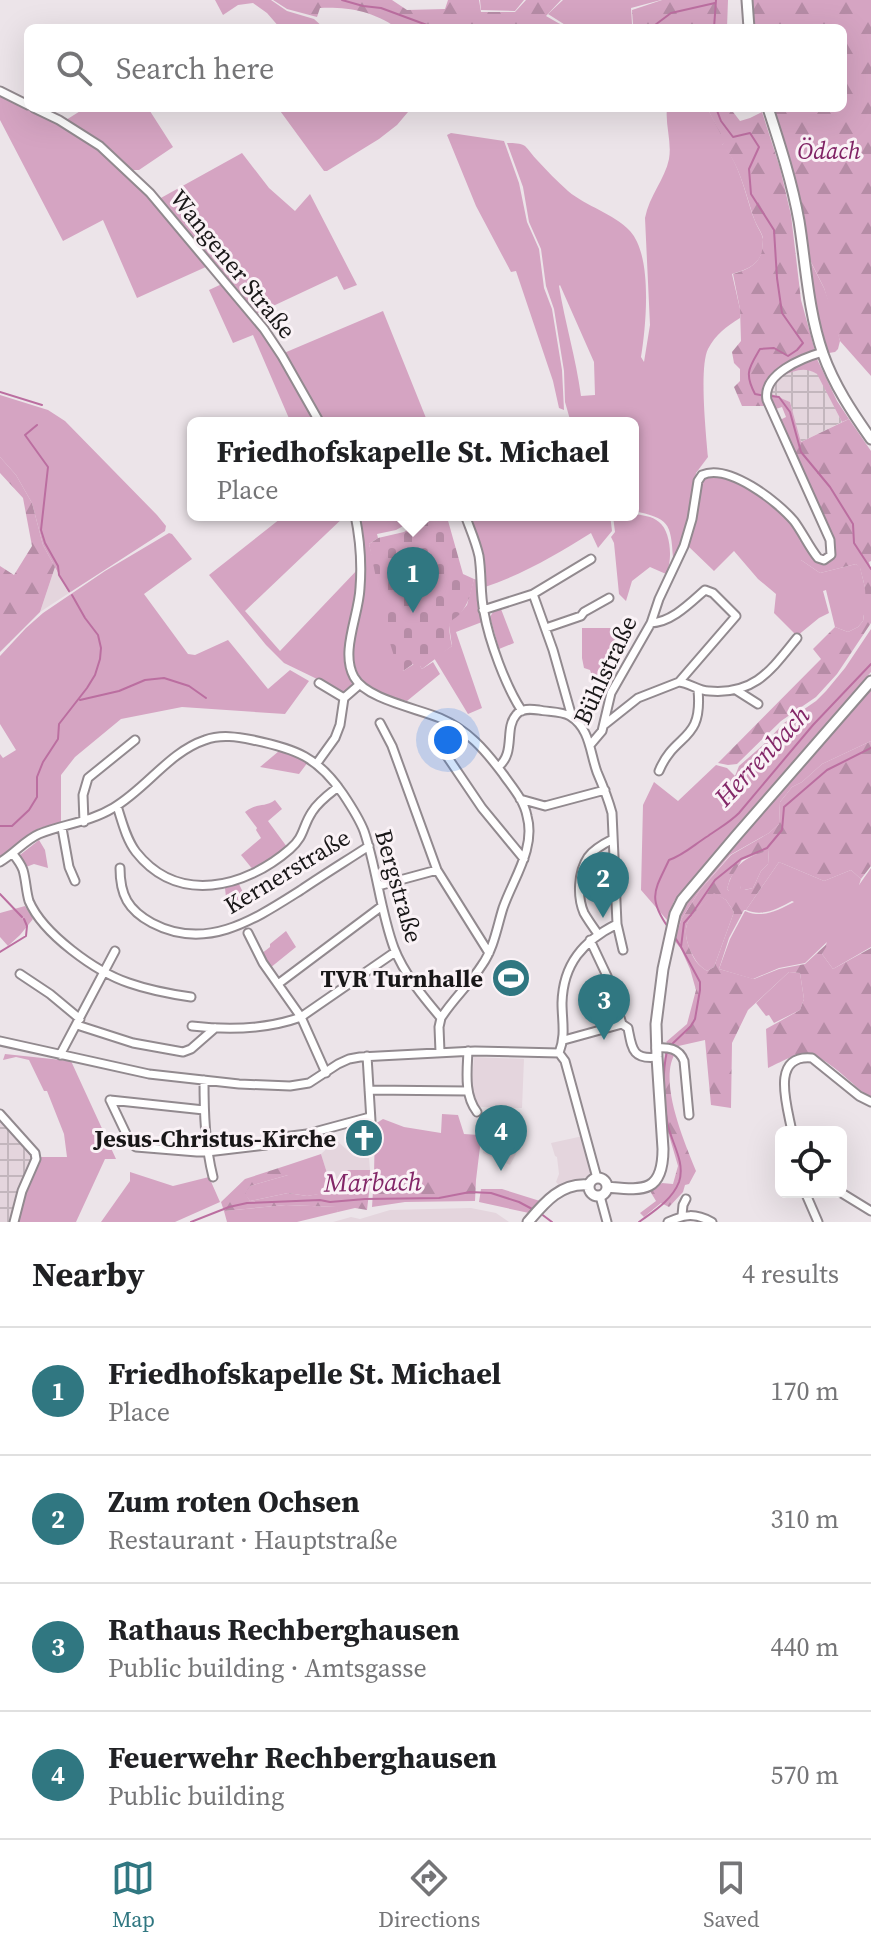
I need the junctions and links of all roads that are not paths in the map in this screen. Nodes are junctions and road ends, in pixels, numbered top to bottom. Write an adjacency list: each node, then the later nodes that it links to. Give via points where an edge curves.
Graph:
1 (747, 0): 2 (main road)
2 (749, 24)
3 (0, 91): 4 (street)
4 (24, 103)
5 (42, 112): 8 (street, Wangener Straße, via 108,152 160,204 264,329)
6 (769, 112): 7 (main road, via 789,170 809,301)
7 (823, 352): 9 (main road, via 837,386); 16 (street, Bühlstraße, via 802,358 771,379 766,396 830,540 831,555 818,558 791,518 754,488 711,471 698,481 689,533)
8 (317, 417)
9 (871, 439)
10 (356, 521): 22 (street, via 359,607 348,657)
11 (467, 521): 15 (street, via 479,560)
12 (591, 559): 13 (street)
13 (533, 594): 15 (street); 17 (street)
14 (609, 598): 17 (street, via 581,616)
15 (483, 610): 27 (street, via 511,694)
16 (651, 623): 20 (street, via 675,614 705,590 736,616); 30 (street, Bühlstraße, via 611,693)
17 (546, 628): 28 (street)
18 (797, 638): 24 (street, via 770,671)
19 (871, 681): 74 (main road, via 678,907 658,1003)
20 (679, 682): 23 (street); 30 (street, via 638,698)
21 (319, 683): 25 (street)
22 (359, 685): 25 (street); 35 (street, via 460,728)
23 (698, 690): 24 (street); 36 (street, via 700,706 691,733 664,758)
24 (736, 690): 26 (street)
25 (344, 698): 34 (street, via 335,738)
26 (758, 704)
27 (522, 711): 28 (street); 35 (street, via 513,720 505,760)
28 (572, 717): 33 (street)
29 (380, 723): 49 (street)
30 (604, 725): 33 (street, Bühlstraße)
31 (135, 740): 41 (street, via 88,778)
32 (438, 743): 46 (street)
33 (591, 744): 38 (street)
34 (317, 763): 37 (street, Bergstraße); 40 (street, via 258,741 218,737 180,754)
35 (498, 767): 39 (street)
36 (659, 771)
37 (338, 787): 40 (street, via 312,812 302,836 278,858 237,880 207,886 187,884 154,869 133,848); 44 (street, Bergstraße)
38 (605, 790): 39 (street, via 545,806); 43 (street)
39 (520, 799): 46 (street, via 529,825)
40 (117, 806): 41 (street)
41 (84, 822): 42 (street)
42 (62, 828): 45 (street, via 35,836); 50 (street)
43 (613, 839): 53 (street); 55 (street, via 588,857 579,889 585,916)
44 (369, 846): 48 (street, Kernerstraße, via 263,914 213,933 175,932 137,913 122,894); 51 (street, Bergstraße)
45 (13, 854): 47 (street); 61 (street, via 38,915 60,940)
46 (524, 859): 60 (street)
47 (0, 862)
48 (120, 868)
49 (437, 870): 51 (street); 60 (street)
50 (75, 881)
51 (378, 886): 52 (street, Bergstraße)
52 (382, 906): 59 (street, Bergstraße); 63 (street)
53 (617, 924): 55 (street); 57 (street)
54 (248, 933): 63 (street)
55 (598, 934): 56 (street)
56 (590, 940): 68 (street); 71 (street, via 564,979)
57 (623, 950)
58 (115, 951): 61 (street)
59 (395, 952): 65 (street); 66 (street, Bergstraße)
60 (489, 953): 66 (street)
61 (104, 972): 64 (street, via 151,990); 67 (street)
62 (20, 974): 67 (street)
63 (278, 984): 65 (street)
64 (191, 997)
65 (301, 1017): 70 (street); 79 (street)
66 (441, 1018): 75 (street)
67 (79, 1022): 70 (street, via 133,1043 183,1052); 77 (street)
68 (622, 1024): 71 (street); 74 (street, via 638,1056)
69 (192, 1026): 70 (street)
70 (215, 1028)
71 (564, 1040): 76 (street)
72 (0, 1043): 77 (street)
73 (468, 1051): 75 (street); 76 (street); 82 (street)
74 (659, 1051): 87 (street, via 675,1049 684,1061); 92 (main road, via 659,1174 645,1188)
75 (440, 1052): 78 (street)
76 (559, 1053): 91 (street)
77 (60, 1055): 80 (street)
78 (367, 1056): 79 (street, via 349,1059); 81 (street)
79 (326, 1073): 80 (street, via 298,1085)
80 (204, 1080): 84 (street)
81 (369, 1090): 82 (street); 89 (street, via 371,1119 267,1139 266,1145)
82 (468, 1091): 85 (street)
83 (871, 1102): 88 (street, via 812,1058 798,1059 784,1080)
84 (204, 1110): 89 (street); 89 (street, via 110,1100 136,1147)
85 (477, 1112)
86 (0, 1114): 100 (street, via 36,1159)
87 (689, 1115)
88 (791, 1126)
89 (207, 1152): 90 (street)
90 (213, 1177)
91 (593, 1182): 92 (main road, via 604,1180); 93 (main road, via 592,1193); 99 (main road, via 564,1189)
92 (607, 1187): 93 (main road)
93 (600, 1196): 101 (street)
94 (847, 1196): 97 (street)
95 (808, 1198): 104 (street)
96 (686, 1199): 98 (street)
97 (871, 1211)
98 (682, 1215): 102 (street); 103 (street)
99 (530, 1219)
100 (14, 1222)
101 (607, 1222)
102 (668, 1222)
103 (712, 1222)
104 (818, 1222)

